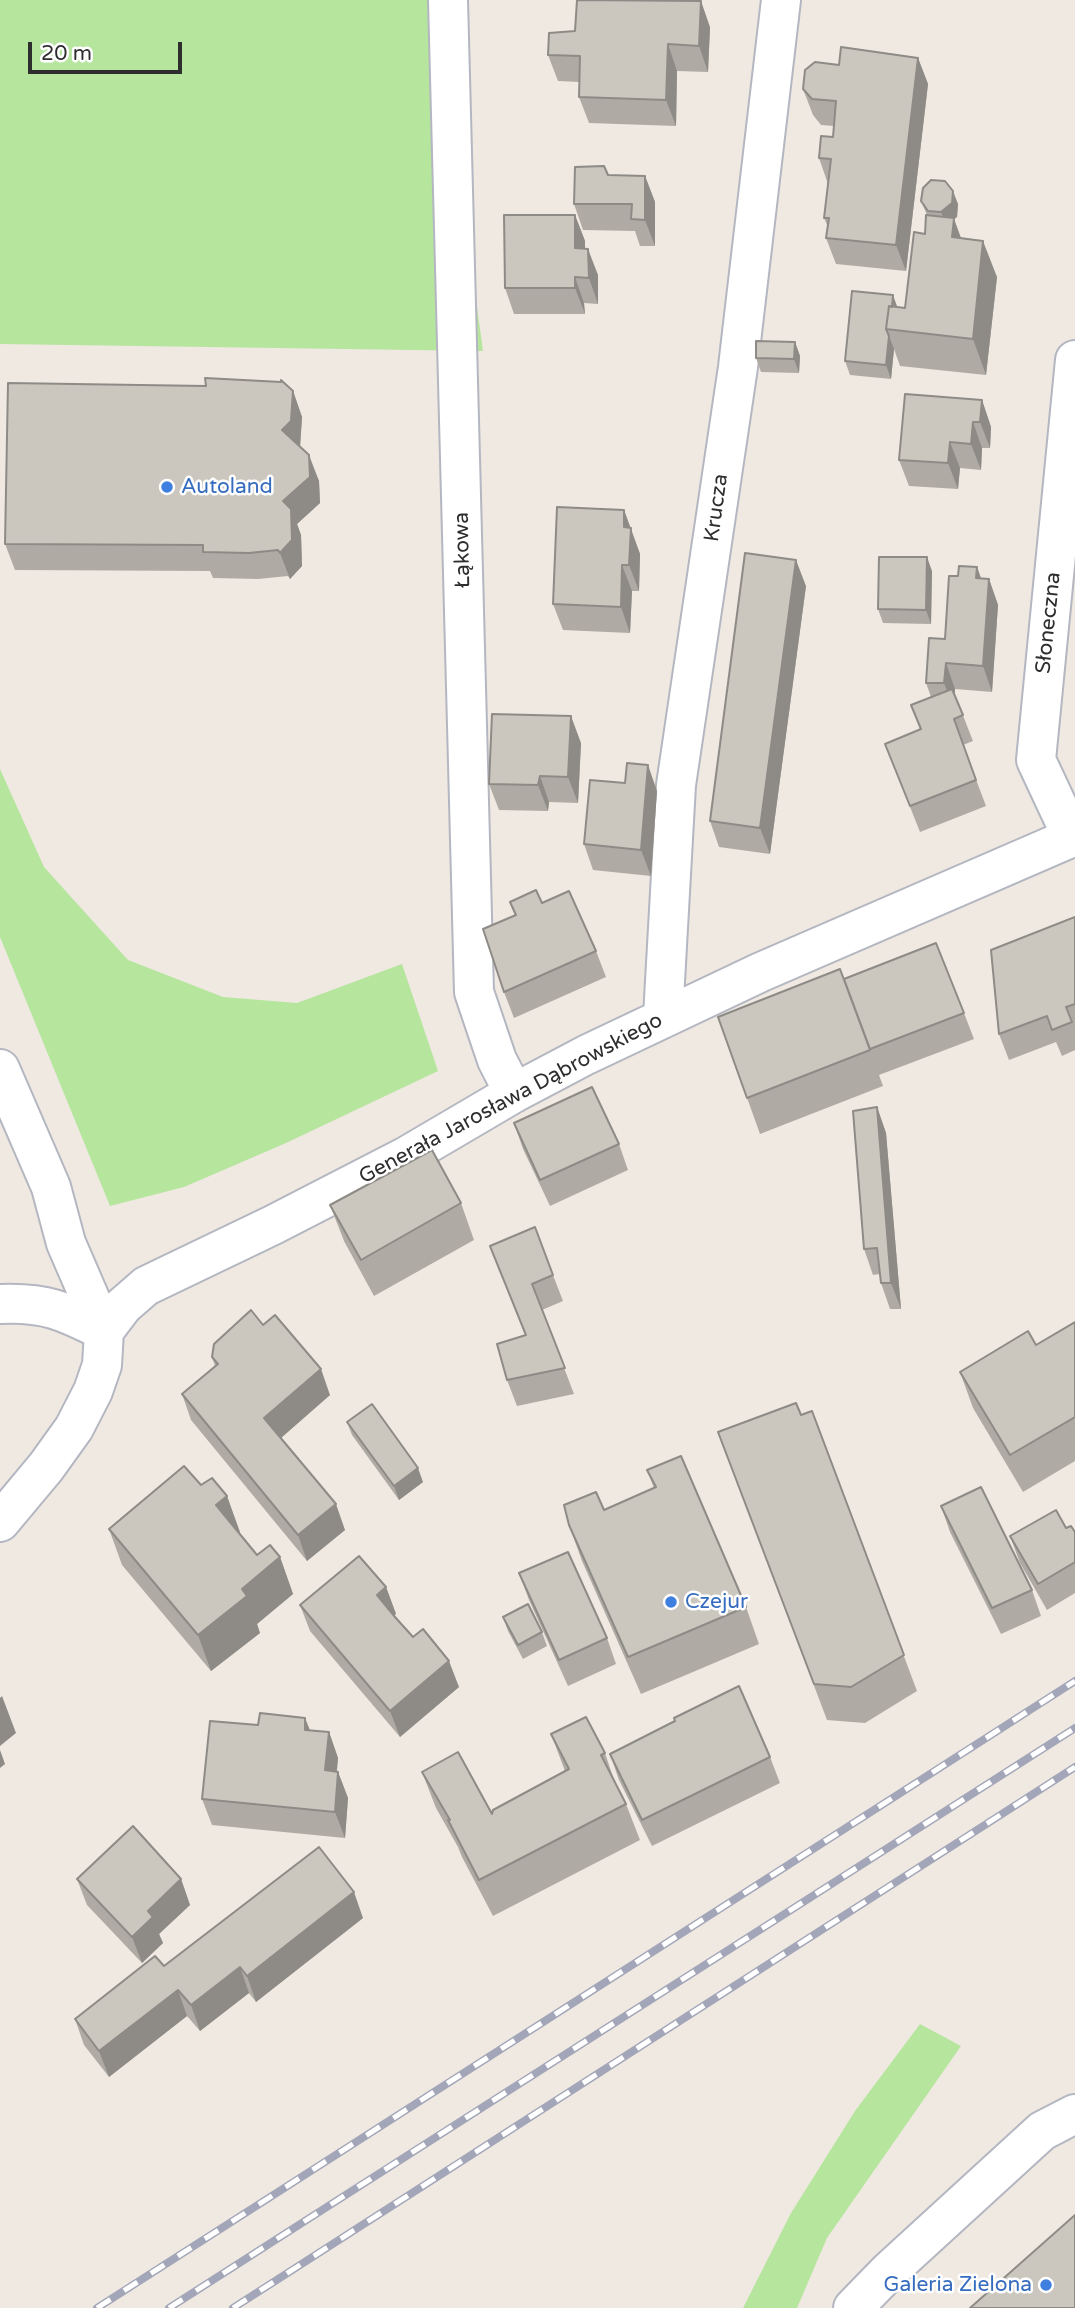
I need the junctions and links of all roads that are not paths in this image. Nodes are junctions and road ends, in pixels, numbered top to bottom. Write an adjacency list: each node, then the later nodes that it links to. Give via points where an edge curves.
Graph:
1 (448, 0): 7 (street, Łąkowa, via 474,992 497,1060)
2 (781, 0): 5 (street, Krucza, via 738,367 676,785)
3 (1075, 359): 4 (street, Słoneczna, via 1036,760)
4 (1073, 837): 5 (street, Generała Jarosława Dąbrowskiego)
5 (663, 1017): 7 (street, Generała Jarosława Dąbrowskiego)
6 (0, 1069): 9 (street, via 51,1187 66,1243)
7 (514, 1093): 9 (street, Generała Jarosława Dąbrowskiego, via 405,1157 146,1286)
8 (0, 1304): 9 (street, via 44,1305)
9 (104, 1331): 10 (street, via 102,1365 74,1428)
10 (0, 1522)
11 (1075, 2114): 12 (street, via 1042,2131)
12 (853, 2308)

